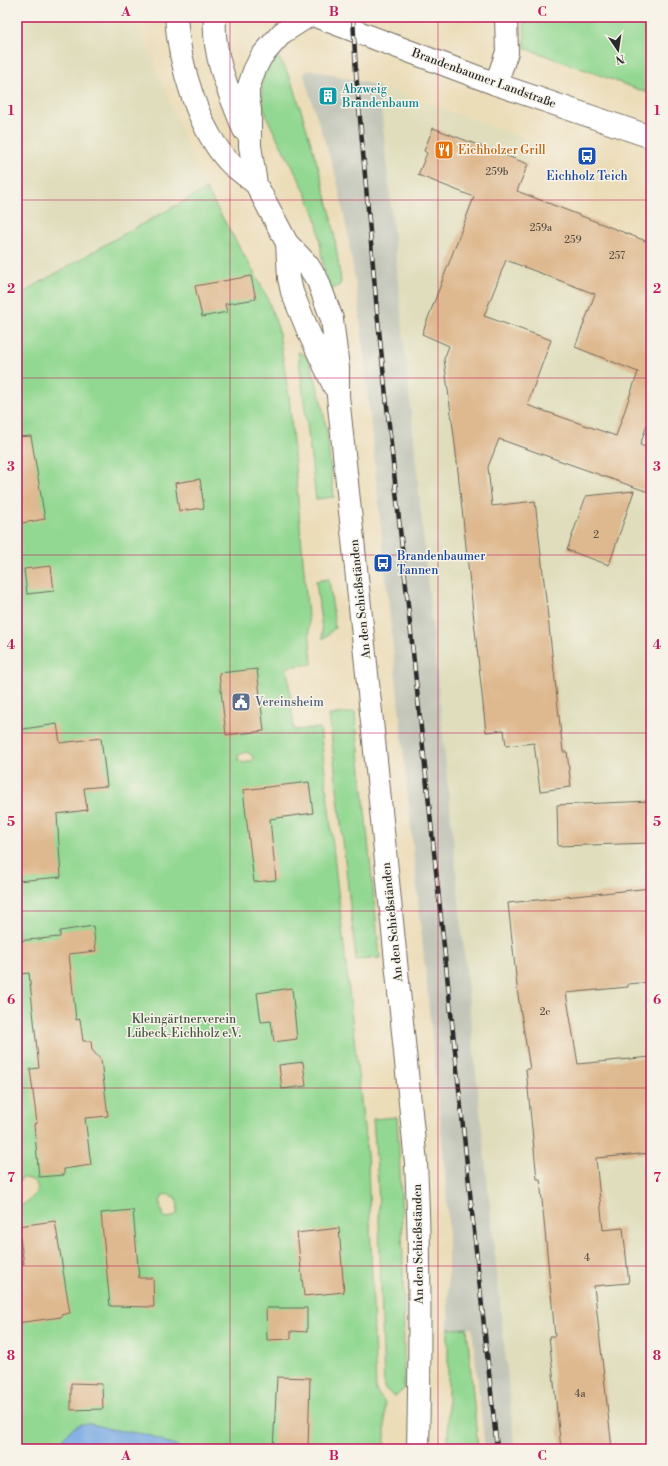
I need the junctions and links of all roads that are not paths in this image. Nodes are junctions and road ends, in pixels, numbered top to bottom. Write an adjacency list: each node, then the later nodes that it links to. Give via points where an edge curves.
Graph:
1 (176, 17): 9 (street, An den Schießständen, via 180,56 201,118 214,143 231,164)
2 (215, 17): 8 (street, An den Schießständen, via 221,71)
3 (307, 17): 8 (street, An den Schießständen, via 282,33 261,57 254,71 248,89)
4 (318, 17): 6 (street, Brandenbaumer Landstraße)
5 (506, 17): 6 (street, via 507,52)
6 (496, 84): 7 (street, Brandenbaumer Landstraße)
7 (651, 137)
8 (250, 146): 9 (street, An den Schießständen)
9 (256, 184): 10 (street, An den Schießständen, via 287,244 292,292 338,396 416,1163 420,1359)
10 (418, 1449)

